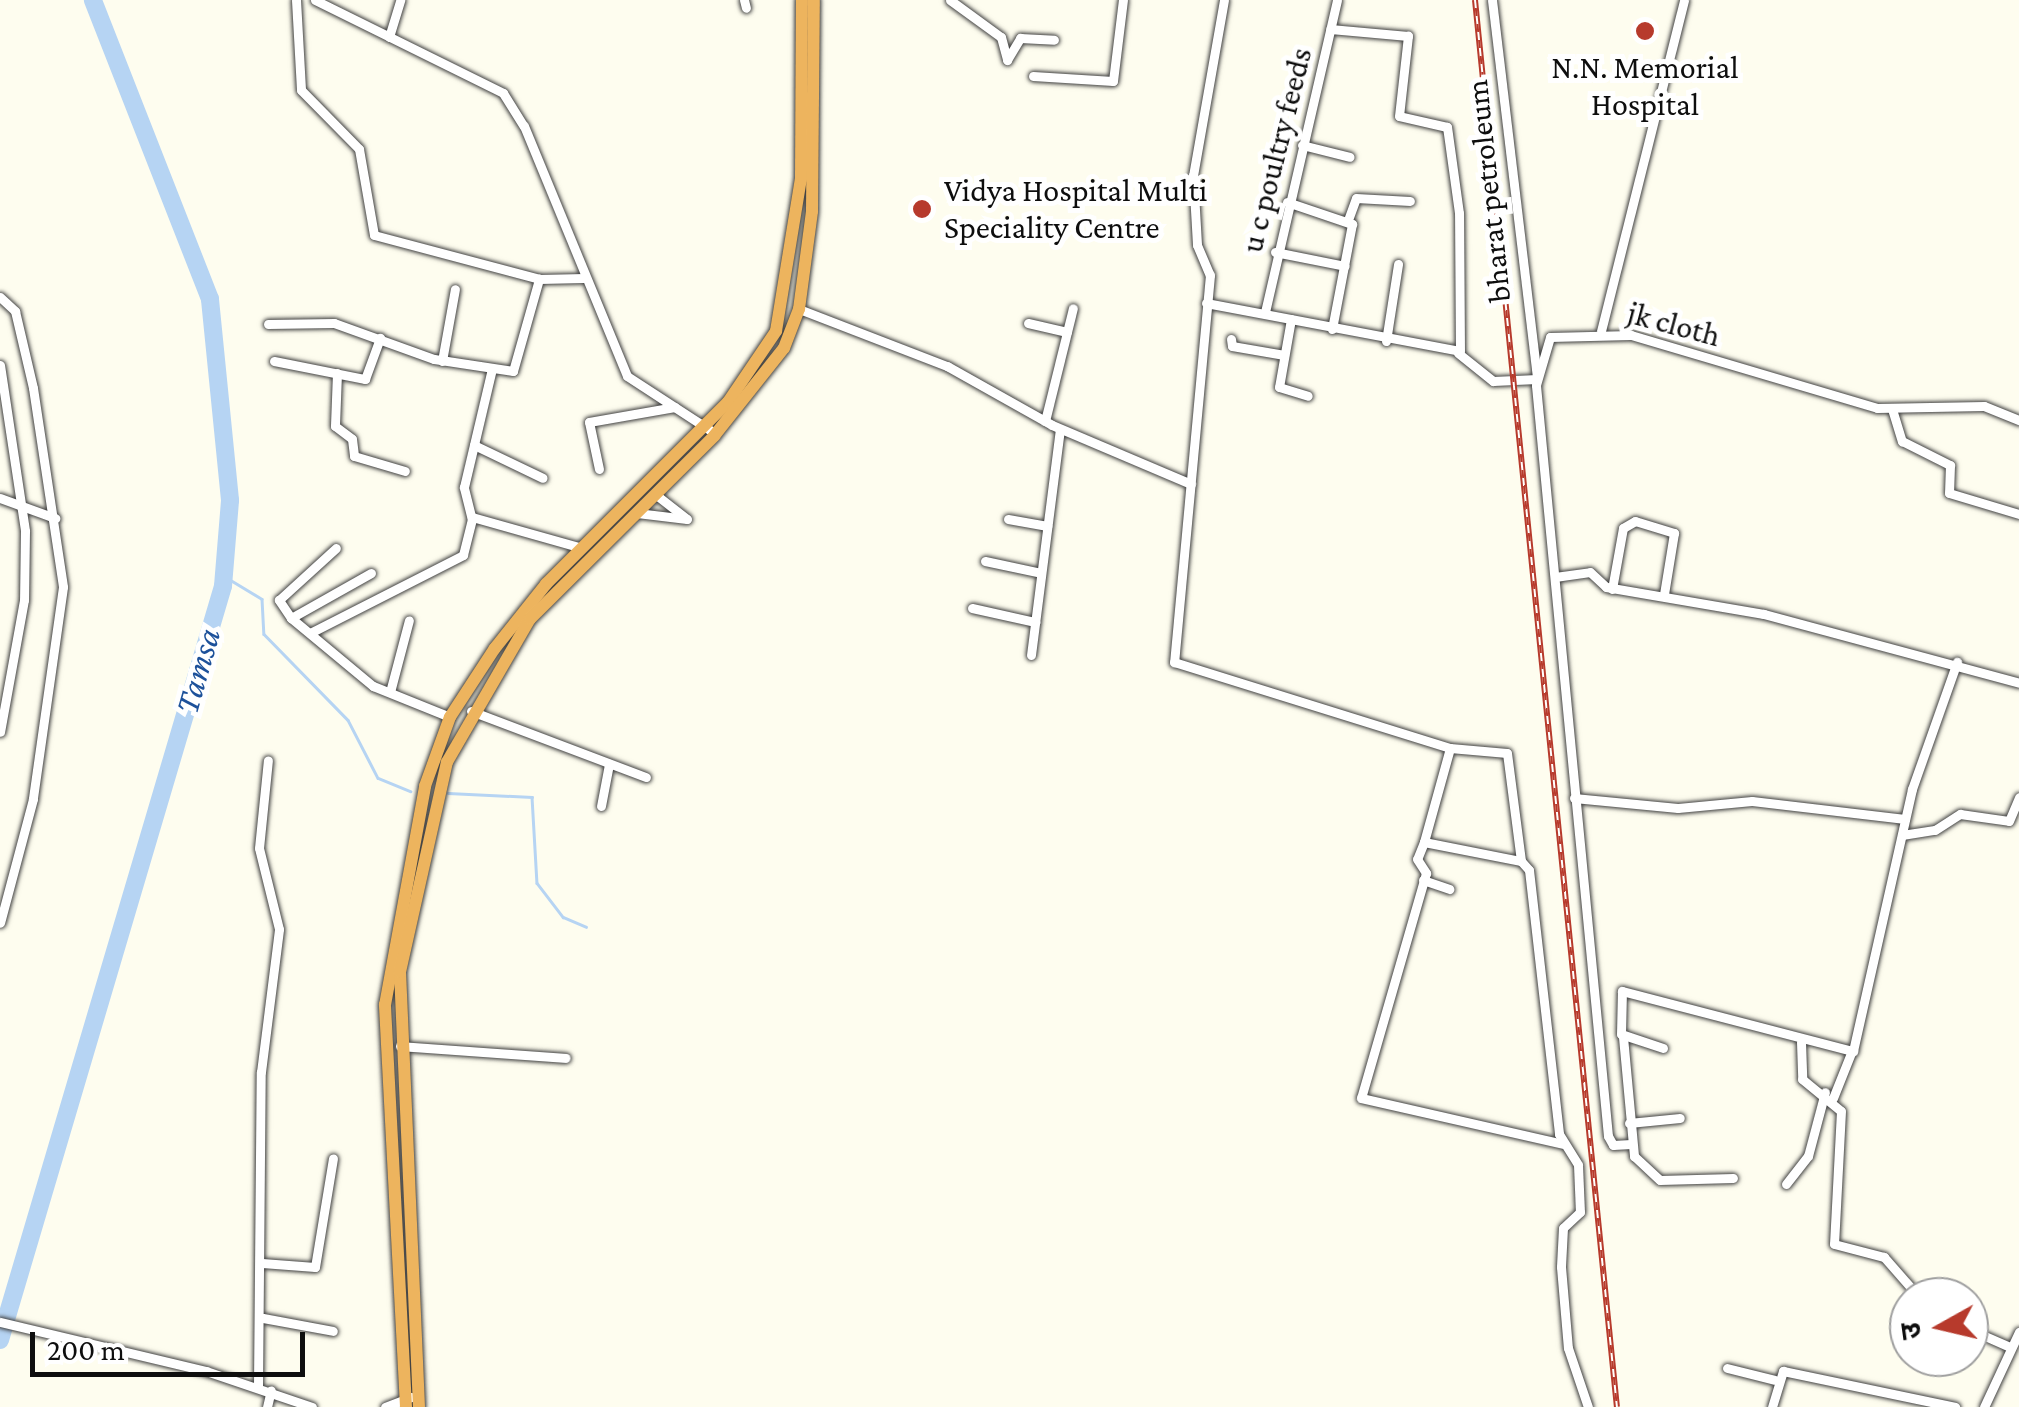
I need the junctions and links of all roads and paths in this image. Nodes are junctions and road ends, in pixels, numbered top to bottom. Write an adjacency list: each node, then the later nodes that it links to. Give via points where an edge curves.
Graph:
1 (296, 0): 25 (street, via 300,90 359,149 374,235)
2 (315, 0): 13 (street)
3 (400, 0): 13 (street)
4 (802, 0): 55 (highway, via 801,179 786,304 758,364)
5 (814, 0): 30 (highway, via 815,152)
6 (950, 0): 14 (street, via 1002,37 1009,59 1020,38)
7 (1123, 0): 15 (street, via 1113,82)
8 (1224, 0): 28 (street, via 1193,175 1197,244 1210,276)
9 (1337, 0): 12 (street, u c poultry feeds)
10 (1492, 0): 48 (street, bharat petroleum)
11 (1684, 0): 36 (street)
12 (1330, 29): 16 (street, u c poultry feeds); 41 (street, via 1408,36 1399,116 1447,127 1459,213)
13 (389, 38): 24 (street, via 512,103)
14 (1054, 40)
15 (1033, 76)
16 (1302, 145): 17 (street); 19 (street, u c poultry feeds)
17 (1350, 157)
18 (1410, 201): 20 (street, via 1356,198)
19 (1287, 202): 20 (street); 21 (street, u c poultry feeds)
20 (1348, 220): 23 (street)
21 (1276, 252): 23 (street); 31 (street, u c poultry feeds)
22 (1398, 264): 40 (street)
23 (1345, 266): 35 (street)
24 (584, 278): 25 (street); 50 (street, via 626,376)
25 (539, 279): 46 (street, via 517,369)
26 (455, 289): 44 (street)
27 (0, 297): 67 (street, via 16,311)
28 (1206, 302): 31 (street); 60 (street)
29 (1073, 308): 37 (street)
30 (798, 309): 53 (street, via 1026,406); 55 (highway, via 784,348)
31 (1265, 312): 32 (street)
32 (1290, 319): 35 (street); 42 (street)
33 (1028, 323): 37 (street)
34 (268, 324): 38 (street, via 326,322)
35 (1332, 329): 40 (street)
36 (1601, 331): 48 (street, jk cloth, via 1550,338); 51 (street, jk cloth)
37 (1067, 332): 53 (street)
38 (380, 338): 44 (street); 47 (street, via 368,378)
39 (1230, 339): 42 (street)
40 (1386, 340): 41 (street)
41 (1458, 353): 48 (street, via 1493,381)
42 (1284, 355): 49 (street, via 1280,389)
43 (274, 361): 47 (street)
44 (442, 361): 46 (street)
45 (0, 365): 63 (street)
46 (492, 369): 56 (street)
47 (337, 373): 58 (street, via 335,426 352,440 354,456)
48 (1537, 378): 75 (street)
49 (1308, 396)
50 (674, 407): 55 (street); 57 (street, via 588,422)
51 (1892, 409): 52 (street, jk cloth, via 1984,406); 65 (street, via 1902,440 1950,465 1948,493)
52 (2019, 420)
53 (1045, 421): 54 (street)
54 (1060, 429): 60 (street); 69 (street)
55 (710, 430): 61 (highway); 71 (highway)
56 (474, 446): 59 (street); 66 (street, via 463,496)
57 (599, 469)
58 (406, 471)
59 (543, 478)
60 (1190, 484): 91 (street, via 1174,662)
61 (656, 495): 64 (highway); 64 (street, via 687,519)
62 (0, 498): 63 (street)
63 (23, 502): 67 (street); 88 (street, via 24,600)
64 (637, 513): 87 (highway, via 530,619)
65 (2019, 514)
66 (472, 517): 71 (street); 82 (street, via 460,557)
67 (55, 518): 104 (street, via 60,639 34,800)
68 (1008, 519): 69 (street)
69 (1047, 526): 74 (street)
70 (336, 548): 79 (street, via 279,600)
71 (582, 548): 89 (highway, via 525,609)
72 (986, 561): 74 (street)
73 (371, 573): 79 (street)
74 (1041, 574): 81 (street)
75 (1555, 577): 76 (street, via 1590,572); 95 (street)
76 (1612, 588): 77 (street); 77 (street, via 1623,528 1635,521 1674,533)
77 (1664, 594): 84 (street)
78 (972, 608): 81 (street)
79 (291, 618): 82 (street)
80 (408, 620): 86 (street)
81 (1035, 622): 83 (street)
82 (310, 633): 86 (street)
83 (1031, 655)
84 (1957, 662): 85 (street); 98 (street)
85 (2019, 683)
86 (390, 692): 89 (street)
87 (470, 710): 93 (street); 107 (highway, via 447,762 408,921)
88 (1, 716): 90 (street)
89 (450, 717): 131 (highway, via 400,894 385,1005)
90 (0, 732)
91 (1450, 748): 100 (street); 101 (street, via 1510,758)
92 (268, 760): 119 (street, via 259,848 279,929 261,1072)
93 (609, 764): 94 (street); 97 (street)
94 (646, 777)
95 (1574, 798): 98 (street, via 1678,808 1752,801); 115 (street, via 1608,1136 1614,1145)
96 (2019, 798): 99 (street, via 2009,821 1960,814 1934,830)
97 (602, 806)
98 (1905, 819): 99 (street)
99 (1902, 835): 109 (street)
100 (1424, 842): 101 (street); 102 (street, via 1417,859 1426,868)
101 (1521, 861): 114 (street, via 1530,870)
102 (1424, 880): 103 (street); 114 (street, via 1362,1098)
103 (1449, 890)
104 (0, 923)
105 (1623, 1037): 106 (street, via 1620,994 1627,989); 108 (street); 113 (street)
106 (1802, 1042): 109 (street); 111 (street, via 1802,1079)
107 (398, 1046): 110 (street); 131 (highway)
108 (1664, 1048)
109 (1851, 1053): 111 (street)
110 (566, 1058)
111 (1829, 1094): 118 (street, via 1808,1156); 120 (street, via 1844,1134 1834,1244 1884,1257)
112 (1680, 1118): 113 (street)
113 (1629, 1122): 115 (street)
114 (1563, 1144): 135 (street, via 1577,1158 1581,1201 1563,1228 1568,1348)
115 (1631, 1144): 117 (street, via 1655,1178)
116 (333, 1158): 119 (street, via 315,1267)
117 (1733, 1178)
118 (1786, 1184)
119 (262, 1262): 121 (street)
120 (1902, 1277)
121 (263, 1318): 123 (street); 129 (street)
122 (0, 1322): 129 (street)
123 (333, 1331)
124 (2019, 1332): 126 (street)
125 (1989, 1338): 126 (street)
126 (2010, 1347): 138 (street)
127 (1727, 1368): 128 (street)
128 (1776, 1380): 136 (street); 137 (street, via 1789,1372)
129 (258, 1386): 130 (street)
130 (271, 1390): 132 (street); 133 (street)
131 (412, 1402): 134 (street)
132 (267, 1407)
133 (312, 1407)
134 (385, 1407)
135 (1588, 1407)
136 (1772, 1407)
137 (1954, 1407)
138 (1984, 1407)

